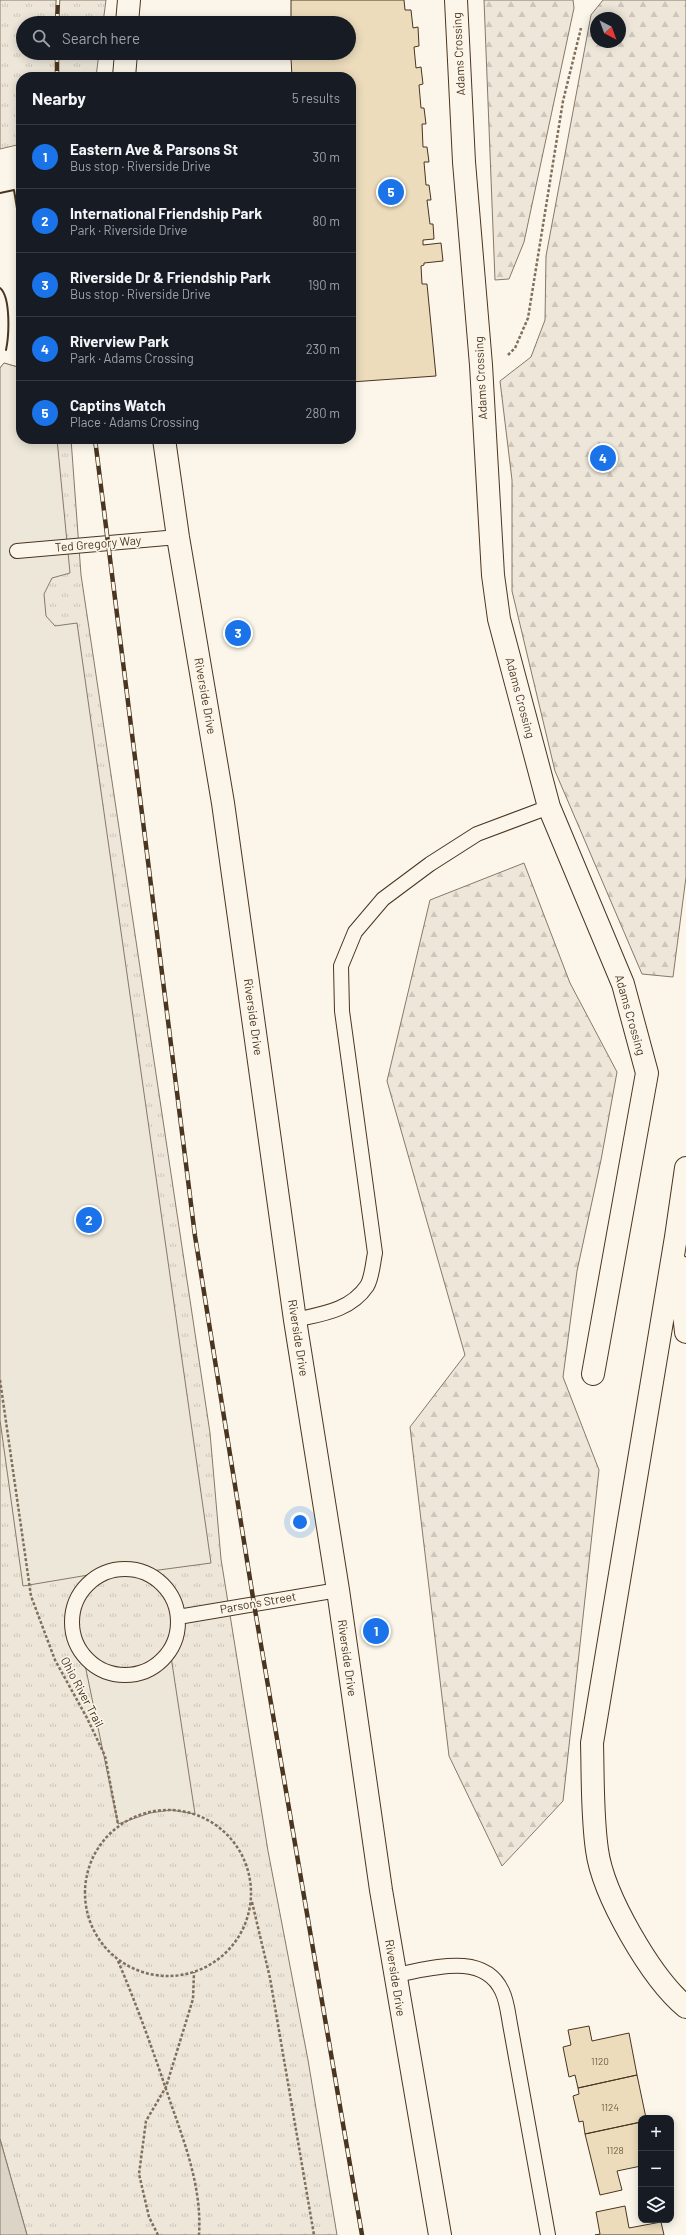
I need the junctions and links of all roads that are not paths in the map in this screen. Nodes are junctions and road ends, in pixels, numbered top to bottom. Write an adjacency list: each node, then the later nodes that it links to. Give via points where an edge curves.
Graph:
1 (129, 0): 3 (main road)
2 (456, 0): 9 (main road, Adams Crossing, via 464,162 481,365 493,575 499,619)
3 (128, 16)
4 (125, 60): 5 (main road)
5 (124, 72)
6 (165, 444): 7 (main road, Riverside Drive)
7 (178, 537): 8 (lane, Ted Gregory Way); 12 (main road, Riverside Drive, via 223,803)
8 (18, 551)
9 (549, 807): 12 (lane, via 477,834 430,864 383,898 355,932 341,966 342,1011 375,1253 367,1286 351,1301 337,1311); 14 (main road, Adams Crossing, via 623,984 647,1073)
10 (686, 1168): 11 (main road)
11 (676, 1237): 13 (main road); 18 (main road, via 592,1743 597,1851 616,1908 644,1957 677,2000)
12 (295, 1320): 15 (main road, Riverside Drive)
13 (686, 1332)
14 (593, 1374)
15 (338, 1590): 16 (lane, Parsons Street); 17 (main road, Riverside Drive)
16 (178, 1617): 16 (lane, via 175,1604 160,1581 144,1572 124,1568 106,1572 90,1581 75,1604 72,1624 75,1639 83,1655 102,1670 120,1675 147,1670 157,1664 170,1650 177,1636)
17 (394, 1975): 19 (main road, Riverside Drive); 20 (lane, via 460,1964 475,1967 497,1982 503,1992)
18 (686, 2007)
19 (440, 2235)
20 (548, 2235)

